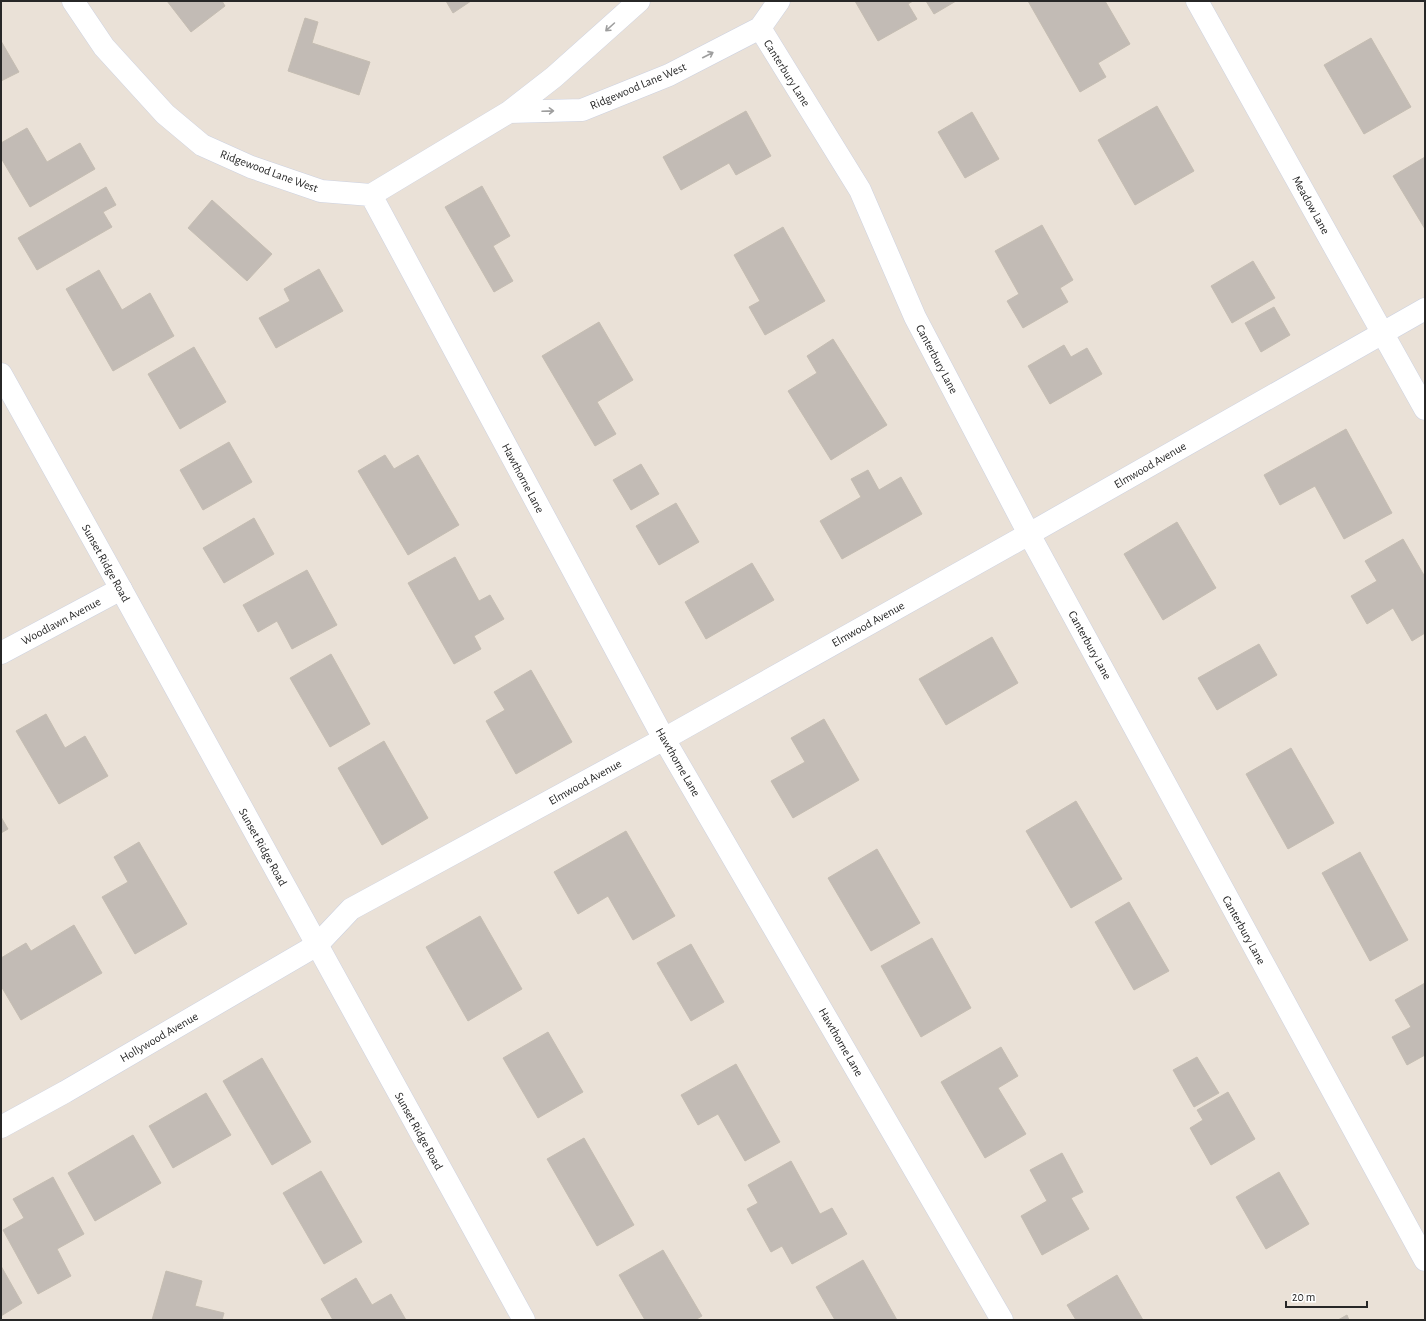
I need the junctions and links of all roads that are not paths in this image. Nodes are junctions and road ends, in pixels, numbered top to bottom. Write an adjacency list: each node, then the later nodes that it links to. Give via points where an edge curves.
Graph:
1 (73, 1): 7 (street, Ridgewood Lane West, via 104,47 165,114 202,145 252,167 321,191)
2 (639, 1): 6 (street, Ridgewood Lane West, one-way to 6, via 554,77)
3 (779, 1): 5 (street)
4 (1197, 1): 9 (street, Meadow Lane)
5 (760, 28): 6 (street, Ridgewood Lane West, one-way to 5, via 582,110 669,75); 12 (street, Canterbury Lane, via 860,190 915,317)
6 (508, 112): 7 (street, Ridgewood Lane West)
7 (371, 195): 15 (street, Hawthorne Lane)
8 (1425, 309): 9 (street, Elmwood Avenue)
9 (1382, 332): 11 (street, Meadow Lane); 12 (street, Elmwood Avenue)
10 (1, 374): 13 (street, Sunset Ridge Road)
11 (1425, 409)
12 (1030, 534): 15 (street, Elmwood Avenue); 18 (street, Canterbury Lane)
13 (121, 589): 14 (street, Woodlawn Avenue); 16 (street, Sunset Ridge Road)
14 (1, 653)
15 (664, 739): 16 (street, Elmwood Avenue, via 351,910); 20 (street, Hawthorne Lane)
16 (317, 944): 17 (street, Hollywood Avenue); 19 (street, Sunset Ridge Road)
17 (1, 1127)
18 (1425, 1260)
19 (524, 1320)
20 (1002, 1320)

